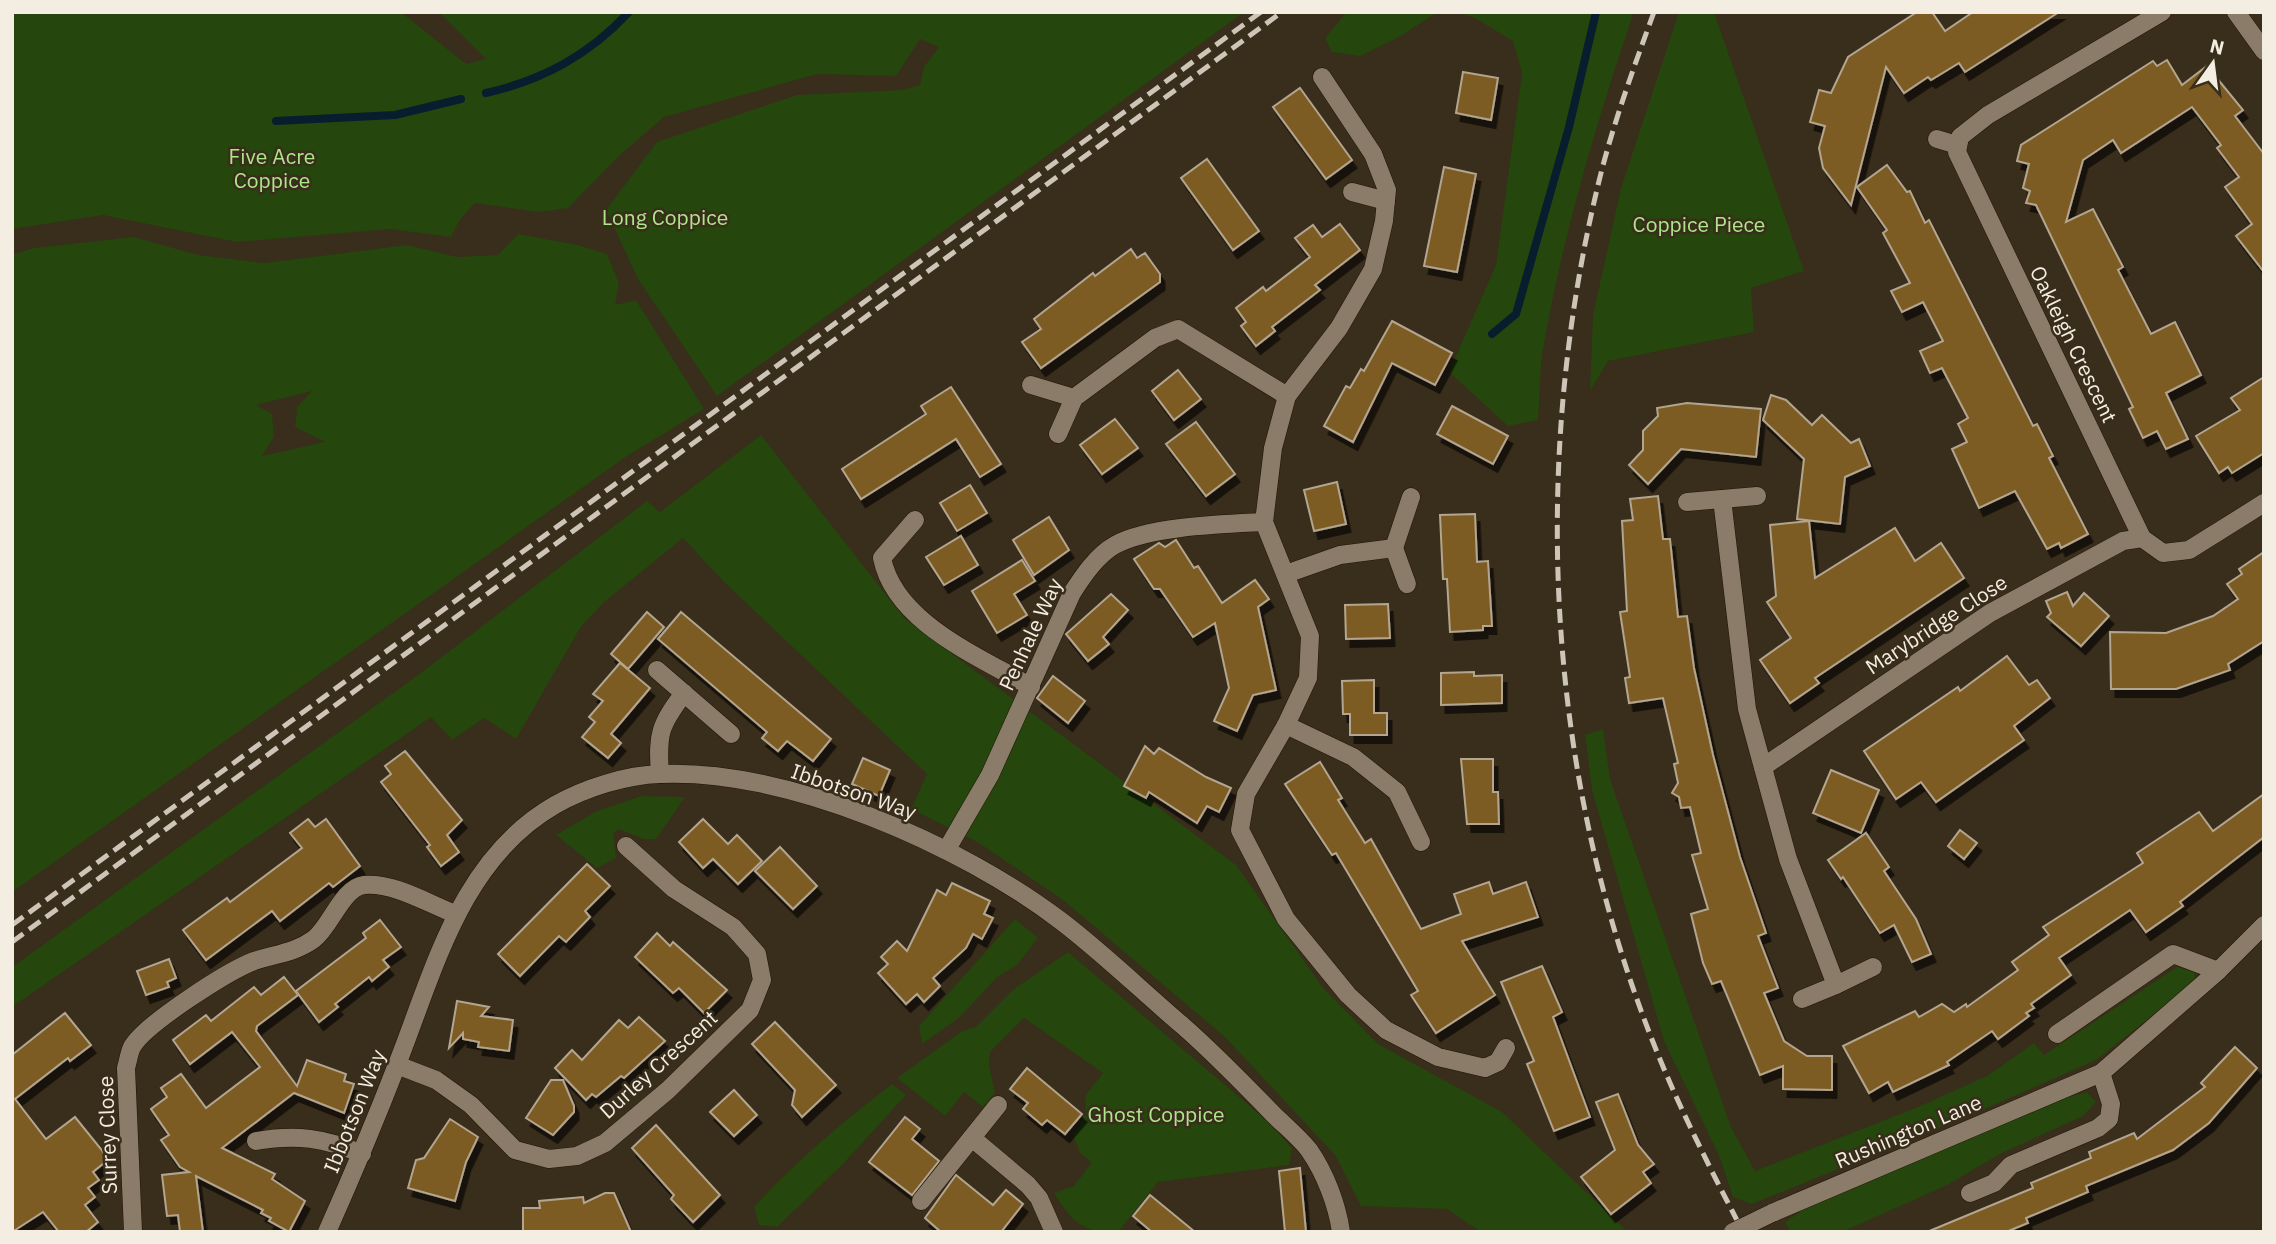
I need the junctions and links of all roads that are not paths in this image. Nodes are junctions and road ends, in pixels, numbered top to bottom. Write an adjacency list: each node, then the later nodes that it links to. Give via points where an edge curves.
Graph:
1 (2162, 12): 6 (street, via 1988,115)
2 (2236, 12): 3 (street)
3 (2264, 51)
4 (1322, 77): 8 (street, via 1373,154 1387,190)
5 (1937, 139): 6 (street)
6 (1956, 145): 20 (street, Oakleigh Crescent)
7 (1352, 192): 8 (street)
8 (1386, 201): 10 (street, via 1373,269 1339,328)
9 (1031, 385): 11 (street)
10 (1287, 396): 11 (street, via 1178,329 1154,338); 19 (street, via 1273,448)
11 (1074, 398): 12 (street)
12 (1058, 434)
13 (1757, 496): 15 (street)
14 (1411, 497): 21 (street)
15 (1722, 499): 16 (street); 29 (street, via 1747,709)
16 (1687, 502)
17 (2264, 503): 20 (street, via 2189,550 2161,561)
18 (915, 520): 25 (street, via 883,558 887,578 922,621)
19 (1264, 522): 22 (street); 25 (street, Penhale Way, via 1156,533 1115,545 1088,569 1072,593)
20 (2141, 538): 29 (street, Marybridge Close, via 2123,541 1990,613)
21 (1394, 548): 22 (street, via 1340,555); 23 (street)
22 (1286, 574): 27 (street, via 1310,636 1308,678)
23 (1407, 584)
24 (657, 670): 26 (street)
25 (1031, 687): 33 (street, Penhale Way, via 990,775)
26 (684, 693): 28 (street); 30 (street, via 661,723 657,741)
27 (1286, 725): 31 (street, via 1353,757 1397,792); 41 (street, via 1246,794 1240,830 1286,919 1348,995 1386,1030 1438,1057 1485,1068 1498,1062)
28 (732, 734)
29 (1763, 767): 38 (street, via 1788,859)
30 (660, 774): 33 (street, Ibbotson Way, via 728,779 812,797); 34 (street, Ibbotson Way, via 610,782 555,805 507,841)
31 (1421, 842)
32 (626, 846): 42 (street, Durley Crescent, via 674,889 733,927 757,954 762,980 750,1010 668,1090 605,1143 577,1157 549,1158 515,1150 471,1105 436,1080)
33 (947, 849): 53 (street, Ibbotson Way, via 1061,921 1212,1051 1308,1150 1329,1190)
34 (455, 914): 42 (street, Ibbotson Way); 50 (street, Surrey Close, via 386,887 362,885 348,894 316,938 295,951 254,962 212,982 132,1046 126,1068)
35 (2264, 925): 37 (street, Rushington Lane)
36 (1873, 967): 38 (street)
37 (2218, 971): 40 (street, via 2174,954); 43 (street, Rushington Lane)
38 (1836, 985): 39 (street)
39 (1802, 999)
40 (2056, 1034)
41 (1506, 1048)
42 (397, 1065): 47 (street, Ibbotson Way)
43 (2101, 1073): 48 (street, via 2111,1104 2109,1119 2011,1165 1994,1183); 54 (street, Rushington Lane, bridge)
44 (998, 1105): 45 (street)
45 (972, 1138): 49 (street); 52 (street, via 1028,1185)
46 (256, 1141): 47 (street, via 287,1135 317,1137)
47 (362, 1154): 51 (street, Ibbotson Way)
48 (1970, 1193)
49 (922, 1201)
50 (133, 1232)
51 (327, 1232)
52 (1054, 1232)
53 (1341, 1232)
54 (1733, 1232)

